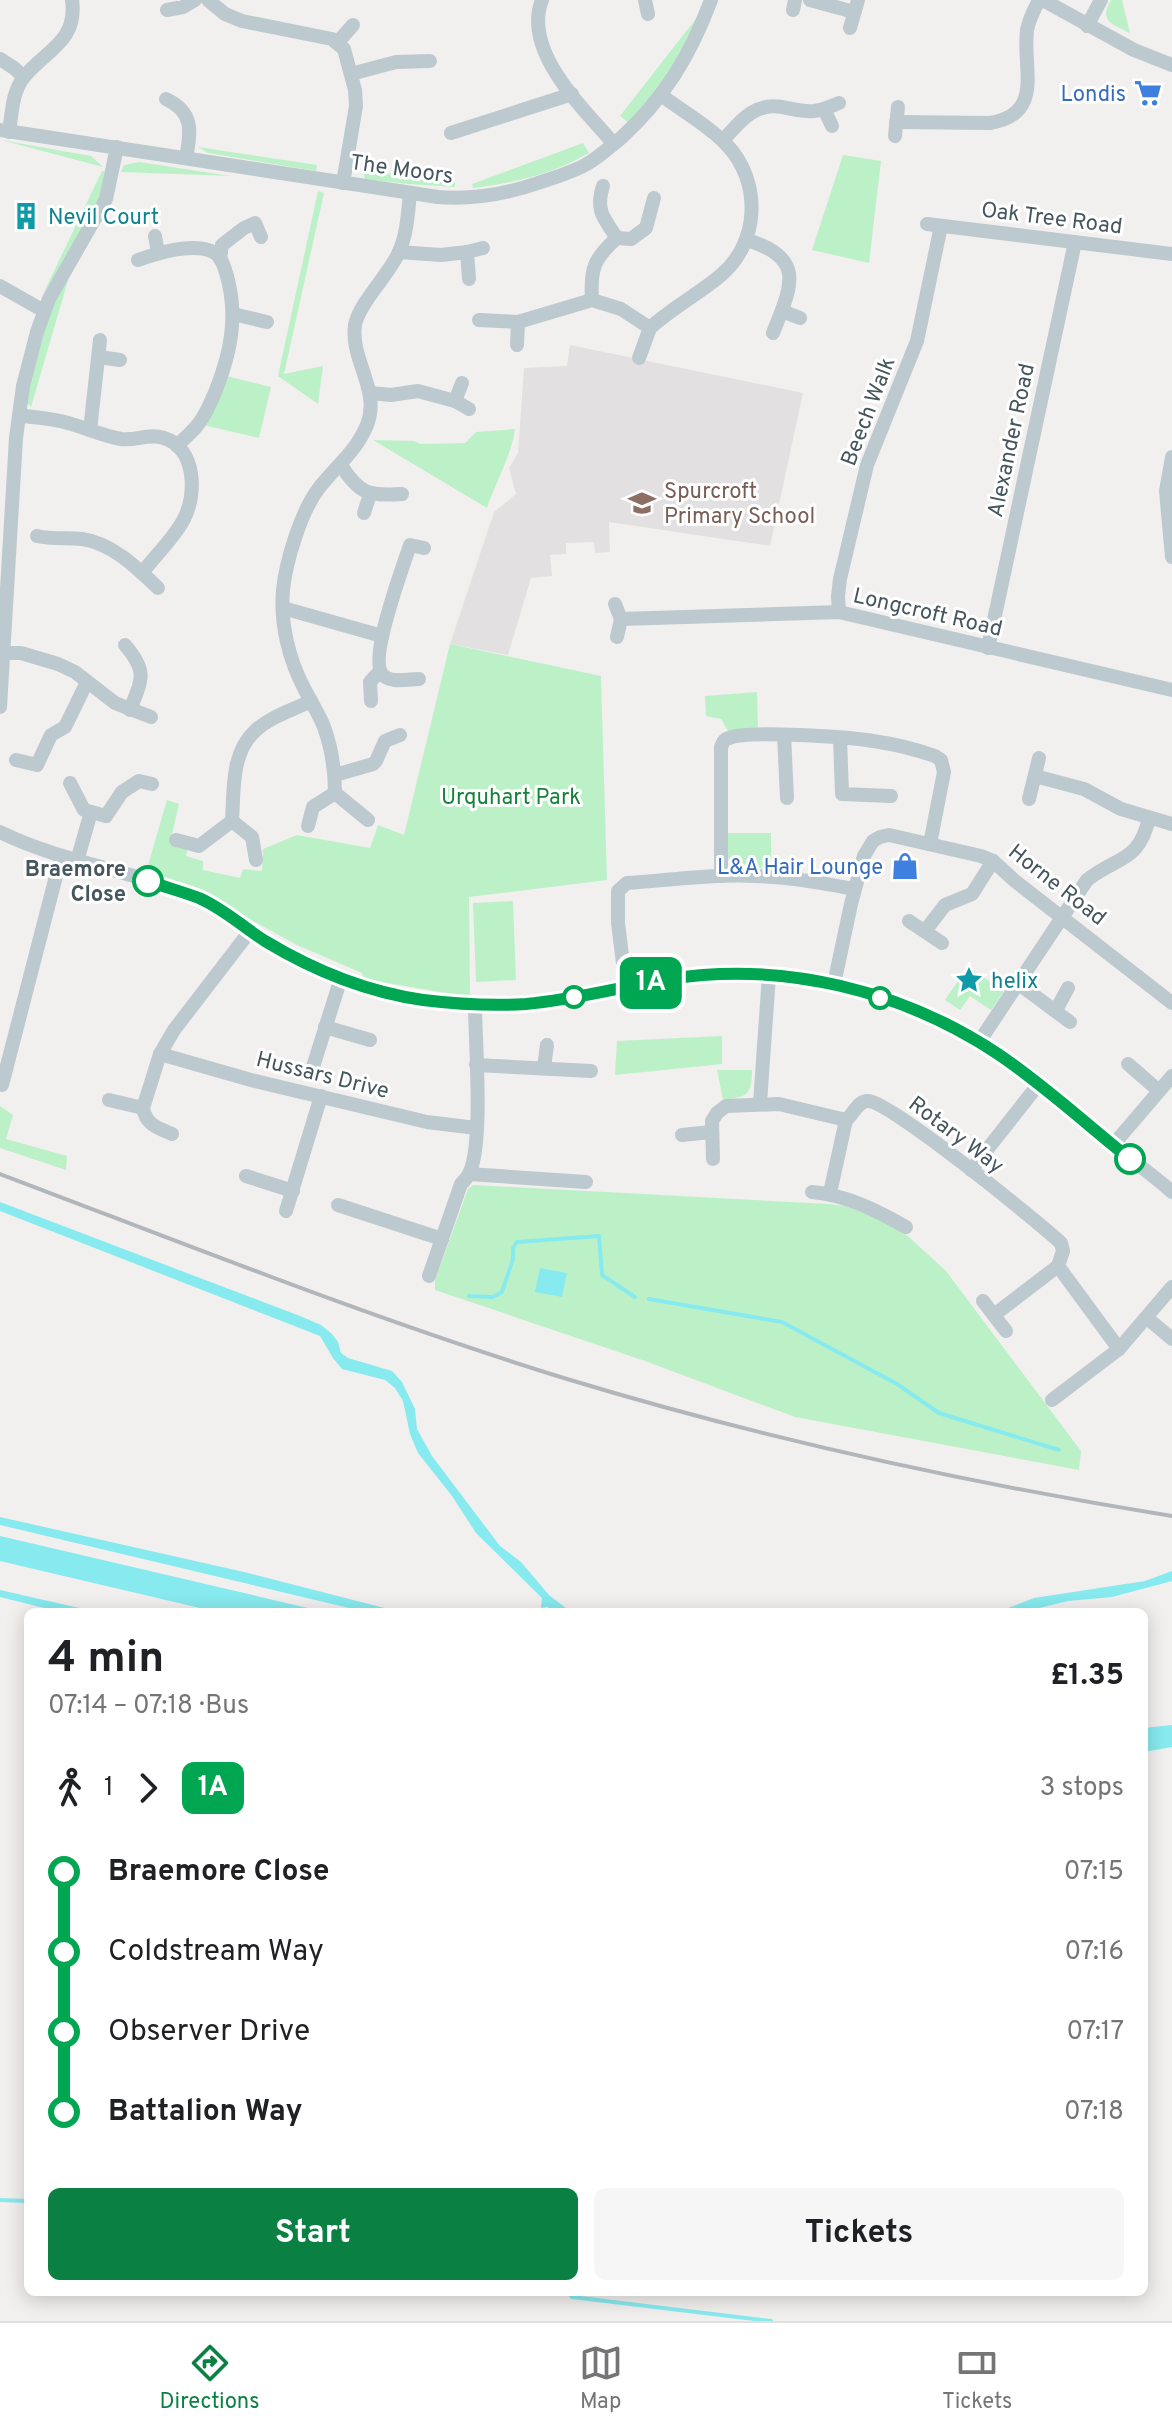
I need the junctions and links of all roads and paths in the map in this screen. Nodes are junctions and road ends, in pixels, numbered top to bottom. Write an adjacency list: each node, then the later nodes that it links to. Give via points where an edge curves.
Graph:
1 (72, 0): 19 (street, via 70,29)
2 (195, 0): 10 (street)
3 (208, 0): 14 (street, via 242,21)
4 (542, 0): 20 (street, via 537,20 543,51)
5 (711, 0): 21 (street, The Moors, via 684,62)
6 (810, 0): 9 (street)
7 (1041, 0): 12 (street); 25 (street, via 1027,32 1028,91 1015,114 990,123)
8 (1101, 0): 12 (street)
9 (856, 6): 13 (street)
10 (167, 10)
11 (353, 25): 14 (street)
12 (1087, 26): 17 (street)
13 (850, 28)
14 (338, 42): 18 (street)
15 (0, 59): 19 (street)
16 (430, 61): 18 (street, via 396,62)
17 (1172, 65)
18 (351, 74): 35 (street, via 356,106)
19 (24, 77): 28 (street)
20 (572, 94): 26 (street); 32 (street)
21 (661, 95): 30 (street); 32 (street, The Moors)
22 (166, 99): 34 (street, via 190,107)
23 (839, 103): 24 (street)
24 (824, 109): 27 (street); 30 (street, via 767,107 744,119)
25 (896, 122)
26 (473, 126): 29 (street); 31 (street)
27 (832, 126)
28 (4, 131): 33 (street, The Moors)
29 (451, 133)
30 (723, 140): 43 (street, via 735,154 751,194)
31 (479, 141)
32 (614, 144): 37 (street, The Moors, via 587,164 515,191 475,198)
33 (117, 147): 34 (street, The Moors); 55 (street, via 106,199)
34 (186, 158): 35 (street, The Moors)
35 (343, 183): 37 (street, The Moors)
36 (603, 186): 42 (street, via 600,211)
37 (410, 193): 46 (street)
38 (654, 198): 42 (street, via 646,228 631,239)
39 (256, 223): 50 (street, via 222,245)
40 (934, 225): 44 (street, Oak Tree Road); 89 (street, Beech Walk, via 917,341 867,465 840,579)
41 (155, 236): 48 (street)
42 (617, 238): 54 (street, via 595,261)
43 (747, 240): 56 (street, via 765,245 787,265 789,293); 62 (street, via 720,276)
44 (1075, 242): 49 (street, Oak Tree Road); 94 (street, Alexander Road)
45 (483, 248): 47 (street)
46 (399, 252): 47 (street); 70 (street, via 355,328)
47 (467, 252): 52 (street)
48 (158, 253): 50 (street, via 205,249); 51 (street)
49 (1172, 254)
50 (220, 259): 57 (street)
51 (138, 260)
52 (469, 279)
53 (0, 286): 55 (street)
54 (592, 300): 61 (street); 62 (street, via 621,309)
55 (44, 311): 73 (street)
56 (782, 311): 58 (street); 63 (street)
57 (233, 314): 60 (street); 75 (street, via 231,344 213,397)
58 (800, 318)
59 (479, 320): 61 (street)
60 (267, 322)
61 (518, 322): 65 (street)
62 (650, 328): 67 (street)
63 (773, 333)
64 (100, 340): 66 (street)
65 (517, 345)
66 (99, 357): 68 (street); 74 (street)
67 (639, 358)
68 (120, 360)
69 (462, 383): 71 (street)
70 (371, 393): 71 (street, via 418,391); 77 (street, via 368,422)
71 (455, 401): 72 (street)
72 (469, 409)
73 (19, 415): 74 (street); 81 (street)
74 (90, 430): 75 (street, via 123,439 162,437)
75 (177, 446): 85 (street, via 190,470 187,511)
76 (1172, 457): 84 (street, via 1166,491)
77 (341, 465): 78 (street, via 356,486); 88 (street, via 310,504 286,572)
78 (370, 494): 79 (street); 80 (street)
79 (402, 494)
80 (364, 513)
81 (5, 535): 95 (street)
82 (37, 536): 85 (street, via 53,546 67,538 86,539)
83 (424, 548): 91 (street, via 410,545)
84 (1172, 557)
85 (142, 573): 86 (street)
86 (158, 588)
87 (615, 604): 90 (street)
88 (283, 608): 91 (street); 100 (street, via 284,633)
89 (839, 612): 90 (street, Longcroft Road); 94 (street, Longcroft Road)
90 (621, 619): 92 (street)
91 (382, 636): 96 (street)
92 (617, 637)
93 (125, 645): 103 (street, via 142,670)
94 (988, 648): 99 (street, Longcroft Road)
95 (5, 653): 98 (street, via 37,657); 102 (street)
96 (380, 671): 97 (street, via 394,680); 101 (street, via 370,682)
97 (419, 679)
98 (87, 682): 103 (street); 109 (street, via 65,727 51,735 37,765)
99 (1172, 690)
100 (311, 701): 110 (street, via 324,727); 121 (street, via 263,724 243,746 236,764)
101 (371, 701)
102 (0, 707)
103 (130, 710): 104 (street)
104 (151, 717)
105 (400, 735): 110 (street, via 385,741 373,764)
106 (784, 735): 107 (street); 116 (street); 131 (street, via 739,735 723,742)
107 (840, 738): 115 (street, via 842,794); 126 (street, via 872,740 941,760 944,772)
108 (1039, 758): 111 (street)
109 (16, 760)
110 (335, 775): 114 (street)
111 (1035, 776): 117 (street); 119 (street, via 1091,792)
112 (70, 783): 118 (street, via 84,810)
113 (152, 784): 118 (street, via 139,781 122,792 106,816)
114 (335, 793): 120 (street); 123 (street, via 313,807)
115 (891, 796)
116 (787, 798)
117 (1029, 799)
118 (91, 812): 129 (street)
119 (1149, 818): 122 (street); 133 (street, via 1141,844 1087,880)
120 (368, 820)
121 (232, 821): 125 (street, via 199,846); 128 (street, via 252,837)
122 (1172, 824)
123 (308, 826)
124 (0, 832): 127 (street)
125 (176, 840)
126 (930, 844): 130 (street, Horne Road); 132 (street, Horne Road, via 889,835 873,841)
127 (61, 857): 129 (street); 152 (street)
128 (256, 860)
129 (77, 861): 135 (street, via 200,899)
130 (993, 861): 133 (street, Horne Road); 136 (street, via 972,894 945,905)
131 (721, 876): 132 (street, via 788,878); 142 (street, via 622,885 618,923)
132 (854, 889): 140 (street)
133 (1063, 917): 141 (street); 144 (street, Horne Road)
134 (909, 921): 136 (street)
135 (250, 931): 139 (street); 153 (street)
136 (925, 931): 137 (street)
137 (942, 943)
138 (769, 975): 140 (street); 142 (street, via 700,976); 165 (street)
139 (341, 978): 145 (street, via 419,999); 148 (street)
140 (834, 984): 150 (street, via 910,1007)
141 (1019, 984): 146 (street); 150 (street)
142 (626, 988): 145 (street, via 526,1004)
143 (1068, 988): 146 (street)
144 (1172, 1003)
145 (475, 1004): 155 (street)
146 (1056, 1010): 147 (street)
147 (1070, 1022)
148 (325, 1027): 149 (street); 157 (street)
149 (370, 1040)
150 (979, 1042): 161 (street)
151 (547, 1045): 156 (street)
152 (5, 1054): 160 (street)
153 (160, 1054): 163 (street, Hussars Drive); 166 (street)
154 (1128, 1064): 162 (street)
155 (476, 1065): 156 (street); 168 (street)
156 (544, 1067): 158 (street)
157 (312, 1070)
158 (591, 1071)
159 (1172, 1076): 162 (street)
160 (2, 1085)
161 (1038, 1085): 172 (street); 174 (street)
162 (1159, 1091): 172 (street)
163 (321, 1096): 168 (street, Hussars Drive, via 427,1122); 178 (street)
164 (109, 1100): 166 (street)
165 (760, 1103): 167 (street); 169 (street, via 726,1106 714,1117)
166 (143, 1108): 170 (street, via 151,1124)
167 (846, 1120): 174 (street, Rotary Way, via 860,1103 875,1102); 181 (street)
168 (476, 1128): 175 (street)
169 (711, 1132): 171 (street); 173 (street)
170 (172, 1134)
171 (682, 1135)
172 (1113, 1145): 180 (street)
173 (713, 1159)
174 (971, 1170): 186 (street, Rotary Way, via 1061,1243)
175 (469, 1174): 177 (street); 185 (street)
176 (246, 1176): 178 (street)
177 (586, 1182)
178 (293, 1191): 183 (street)
179 (812, 1192): 181 (street)
180 (1172, 1192)
181 (830, 1193): 184 (street)
182 (338, 1205): 185 (street)
183 (286, 1211)
184 (906, 1227)
185 (442, 1239): 187 (street)
186 (1058, 1266): 190 (street); 194 (street, Rotary Way)
187 (429, 1276)
188 (1172, 1287): 191 (street)
189 (983, 1301): 190 (street)
190 (994, 1315): 192 (street)
191 (1147, 1318): 193 (street); 194 (street)
192 (1006, 1331)
193 (1172, 1339)
194 (1119, 1349): 195 (street)
195 (1052, 1400)

